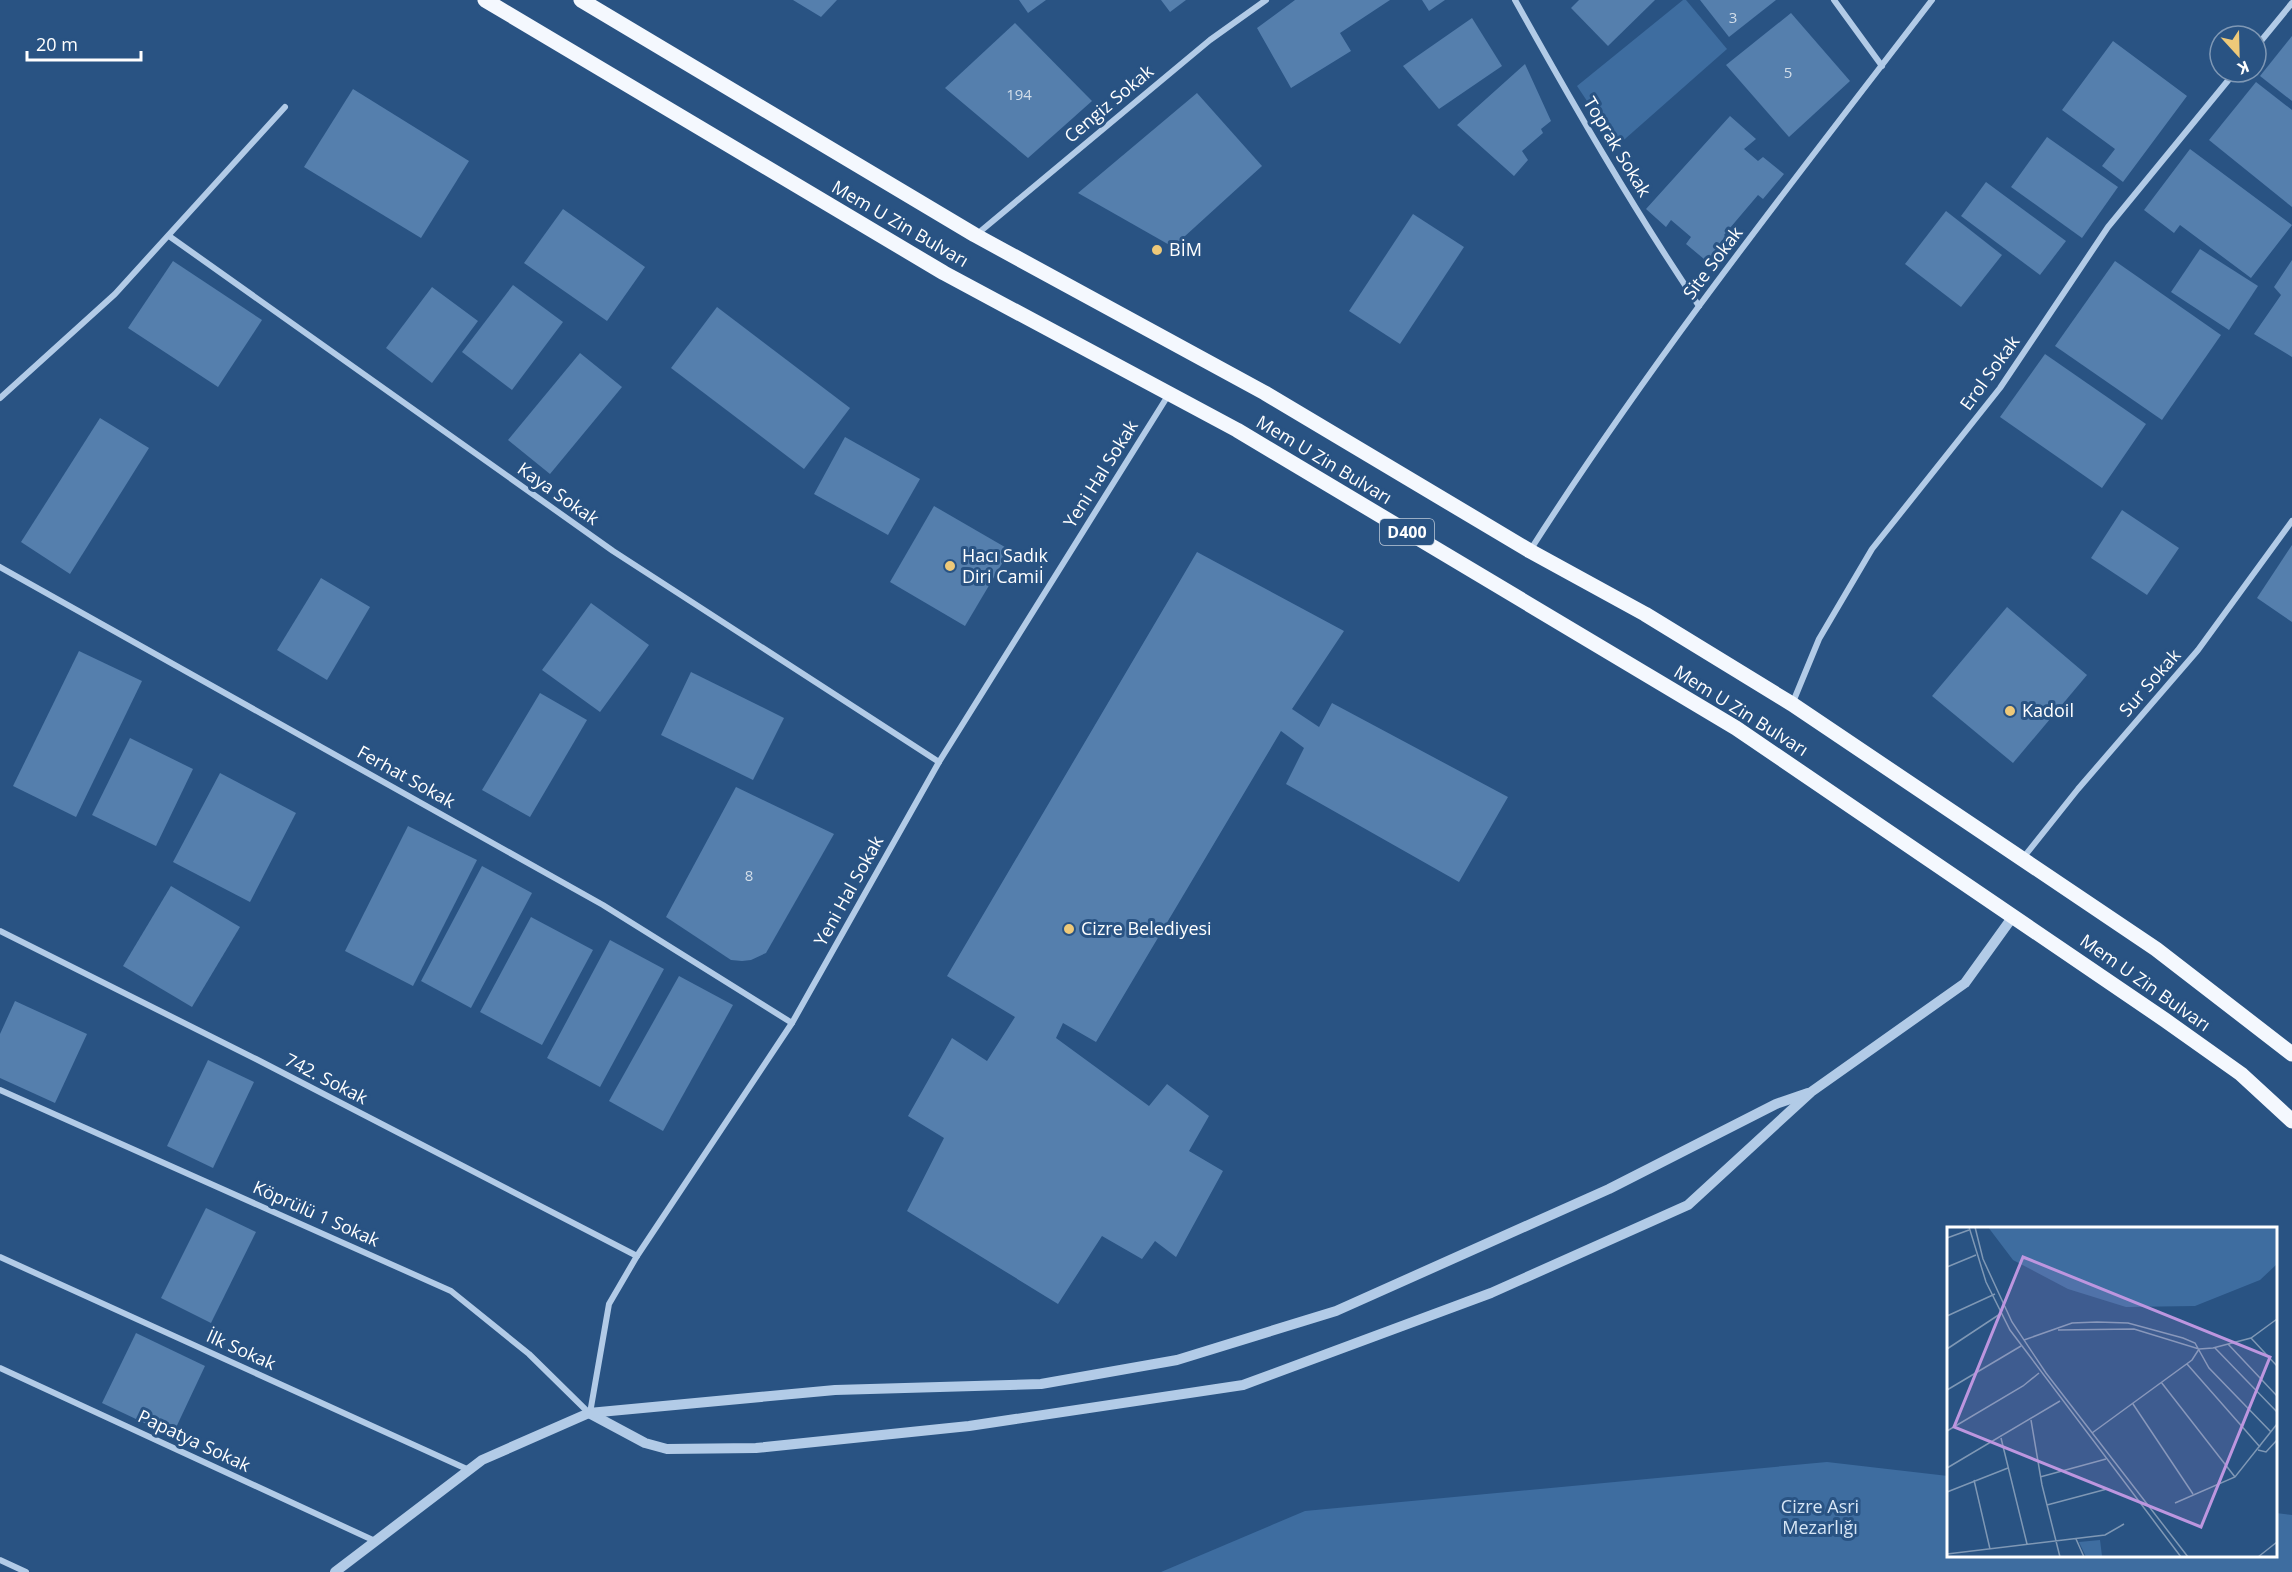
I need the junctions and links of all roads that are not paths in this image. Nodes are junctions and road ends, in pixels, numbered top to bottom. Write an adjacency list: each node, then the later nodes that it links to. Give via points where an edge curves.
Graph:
1 (485, 0): 15 (main road, Mem U Zin Bulvarı / D400, via 944,273)
2 (581, 0): 12 (main road, Mem U Zin Bulvarı / D400)
3 (1266, 0): 12 (street, Cengiz Sokak, via 1210,40)
4 (1515, 0): 14 (street, Toprak Sokak, via 1586,127)
5 (1834, 0): 9 (street)
6 (1932, 0): 9 (street, Site Sokak)
7 (2292, 3): 8 (street)
8 (2268, 32)
9 (1882, 66): 14 (street, Site Sokak)
10 (2225, 84): 20 (street, Erol Sokak, via 2108,227 2000,388 1872,549 1819,639)
11 (285, 106): 13 (street)
12 (975, 235): 18 (main road, Mem U Zin Bulvarı / D400, via 1265,393)
13 (169, 236): 16 (street, via 115,294); 21 (street, Kaya Sokak, via 613,551)
14 (1699, 306): 18 (street, Site Sokak)
15 (1169, 394): 21 (street, Yeni Hal Sokak); 23 (main road, Mem U Zin Bulvarı / D400, via 1237,430 1736,728)
16 (0, 398)
17 (2292, 521): 22 (street, Sur Sokak, via 2198,650)
18 (1530, 551): 20 (main road, Mem U Zin Bulvarı / D400, via 1645,614)
19 (0, 567): 25 (street, Ferhat Sokak, via 603,905)
20 (1792, 704): 22 (main road, Mem U Zin Bulvarı / D400)
21 (939, 762): 25 (street, Yeni Hal Sokak)
22 (2023, 858): 26 (main road, Mem U Zin Bulvarı / D400, via 2156,949)
23 (2014, 915): 28 (street, via 1965,983); 29 (main road, Mem U Zin Bulvarı / D400, via 2241,1074)
24 (0, 931): 30 (street, 742. Sokak)
25 (792, 1023): 30 (street, Yeni Hal Sokak)
26 (2291, 1049)
27 (0, 1090): 33 (street, Köprülü 1 Sokak, via 451,1291 529,1354)
28 (1811, 1092): 33 (street, via 1776,1104 1609,1189 1336,1311 1177,1360 1041,1384 835,1390); 33 (street, via 1688,1205 1491,1293 1243,1385 969,1426 756,1448 667,1449 645,1443)
29 (2292, 1121)
30 (637, 1256): 33 (street, Yeni Hal Sokak, via 609,1304)
31 (0, 1257): 34 (street, İlk Sokak)
32 (0, 1368): 35 (street, Papatya Sokak)
33 (589, 1413): 34 (street, via 482,1460)
34 (469, 1470): 35 (street)
35 (376, 1541): 38 (street)
36 (0, 1560): 37 (street)
37 (26, 1572)
38 (335, 1572)

